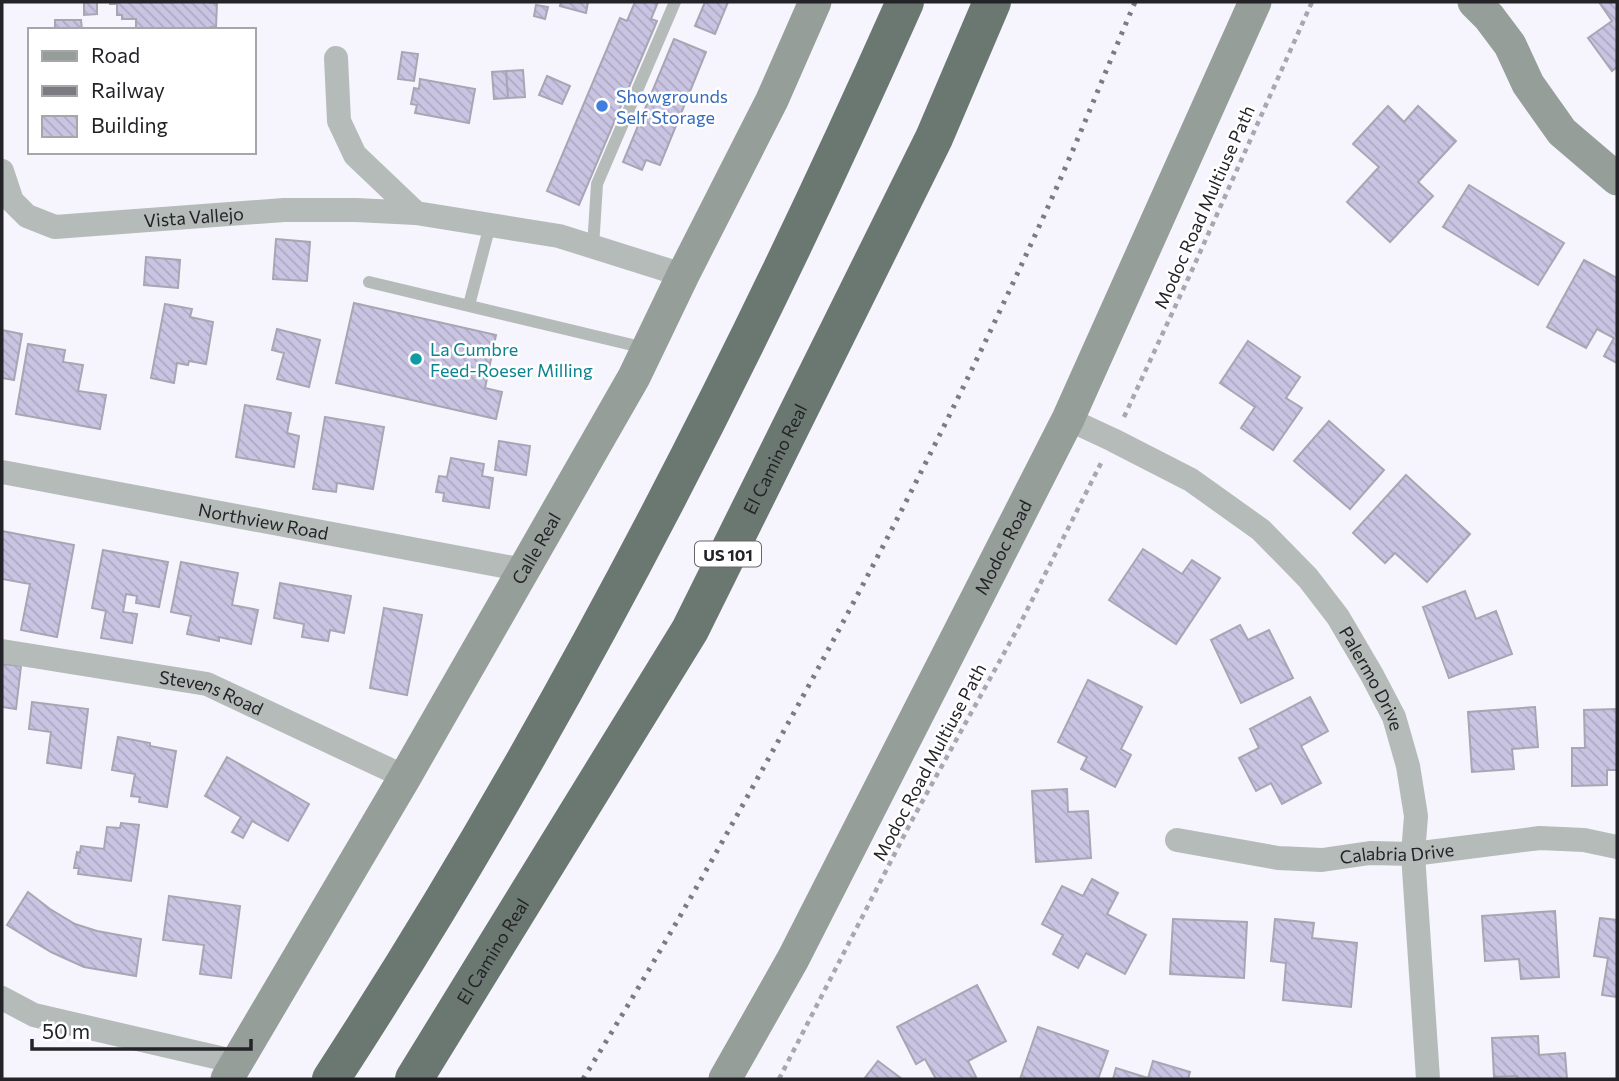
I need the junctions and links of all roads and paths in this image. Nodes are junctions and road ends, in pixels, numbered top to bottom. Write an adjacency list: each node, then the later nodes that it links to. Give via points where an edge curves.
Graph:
1 (675, 2): 13 (lane, via 597,184)
2 (815, 2): 14 (street, Calle Real, via 772,100)
3 (905, 2): 30 (highway, via 742,352 624,580 499,805)
4 (992, 2): 31 (highway, El Camino Real / US 101, via 934,138 690,630)
5 (1255, 2): 18 (street, Modoc Road)
6 (1312, 2): 19 (path, Modoc Road Multiuse Path)
7 (1474, 2): 10 (street, via 1510,45 1528,84 1562,132)
8 (336, 58): 11 (street, via 339,121 355,155)
9 (2, 171): 11 (street, Vista Vallejo, via 12,201 27,216 55,228 284,210)
10 (1617, 179)
11 (416, 213): 12 (street, Vista Vallejo)
12 (490, 225): 13 (street, Vista Vallejo, via 559,236); 16 (lane)
13 (593, 247): 14 (street, Vista Vallejo)
14 (683, 275): 17 (street, Calle Real)
15 (369, 282): 16 (lane)
16 (469, 305): 17 (lane)
17 (648, 349): 22 (street, Calle Real)
18 (1068, 419): 27 (street, Palermo Drive, via 1191,480 1261,530 1308,578 1338,617 1394,717 1416,816); 32 (street, Modoc Road, via 793,959)
19 (1121, 422)
20 (1104, 458): 33 (path, Modoc Road Multiuse Path)
21 (2, 472): 22 (street, Northview Road)
22 (524, 570): 24 (street, Calle Real)
23 (2, 651): 24 (street, Stevens Road, via 206,684)
24 (405, 777): 29 (street, Calle Real)
25 (1177, 840): 27 (street, Calabria Drive, via 1278,858)
26 (1617, 847): 27 (street, Calabria Drive, via 1540,838)
27 (1413, 854): 34 (street, Palermo Drive)
28 (2, 998): 29 (street, via 34,1015)
29 (232, 1071)
30 (331, 1079)
31 (414, 1079)
32 (725, 1079)
33 (779, 1079)
34 (1429, 1079)

